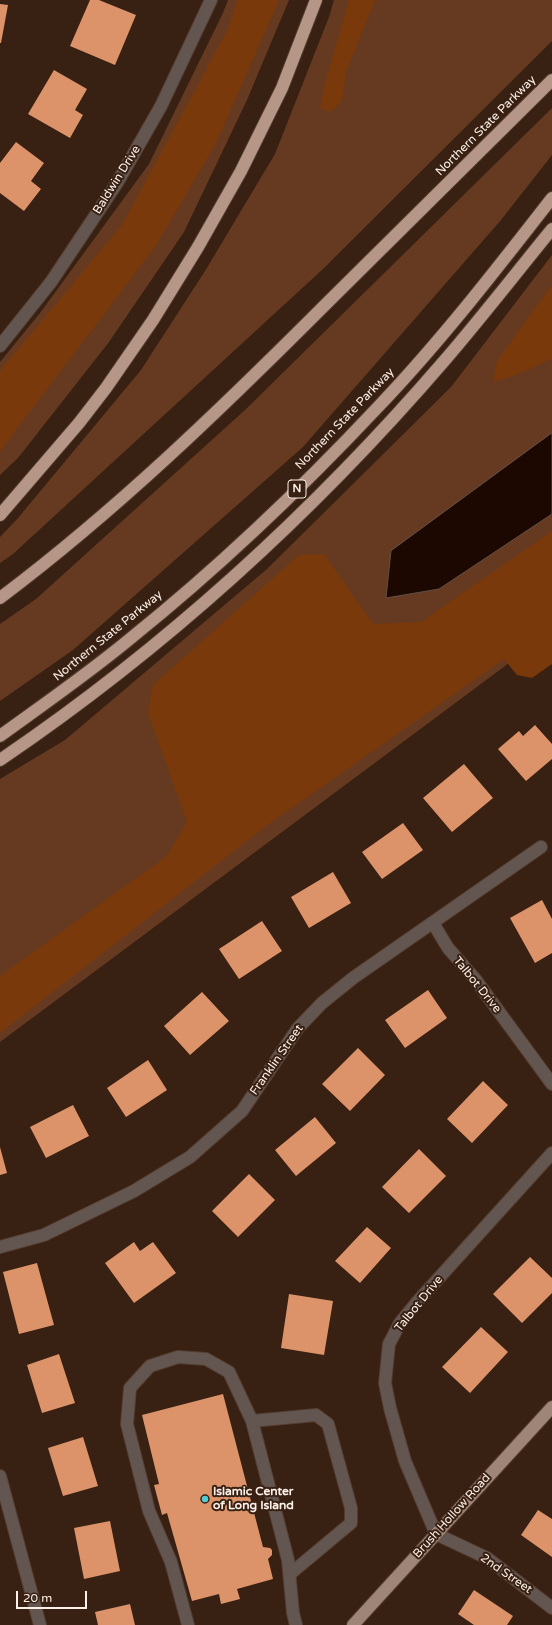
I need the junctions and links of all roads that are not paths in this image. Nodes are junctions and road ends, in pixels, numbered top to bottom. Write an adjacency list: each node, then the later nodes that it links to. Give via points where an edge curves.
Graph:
1 (210, 0): 6 (street, Baldwin Drive, via 161,106 117,183 51,282)
2 (316, 0): 7 (highway, via 282,88 260,133 195,253 154,320 79,423)
3 (552, 80): 8 (highway, Northern State Parkway, via 217,410 91,524)
4 (552, 198): 9 (highway, Northern State Parkway / N, via 436,341 320,466 196,584 130,639)
5 (552, 228): 10 (highway, via 445,360 297,517 221,588 169,631 96,690)
6 (0, 346)
7 (0, 515)
8 (0, 598)
9 (0, 736)
10 (0, 760)
11 (541, 846): 12 (street, Franklin Street)
12 (433, 923): 13 (street, Talbot Drive, via 448,948 475,979); 15 (street, Franklin Street, via 353,978 322,1003 298,1028 242,1111 190,1157 134,1191 44,1235)
13 (552, 1084)
14 (552, 1154): 19 (street, Talbot Drive, via 418,1301 400,1323 388,1344 385,1383 390,1408 405,1461)
15 (0, 1247)
16 (552, 1407): 19 (main road, Brush Hollow Road)
17 (252, 1421): 20 (street); 20 (street, via 316,1416 328,1424 351,1508 351,1523); 23 (street, via 230,1372 206,1359 178,1357 150,1366 130,1388 127,1424 149,1511 171,1562)
18 (0, 1476): 22 (street)
19 (436, 1534): 21 (street, 2nd Street, via 487,1558); 25 (main road, Brush Hollow Road)
20 (290, 1574): 24 (street)
21 (552, 1608)
22 (40, 1625)
23 (188, 1625)
24 (294, 1625)
25 (353, 1625)

